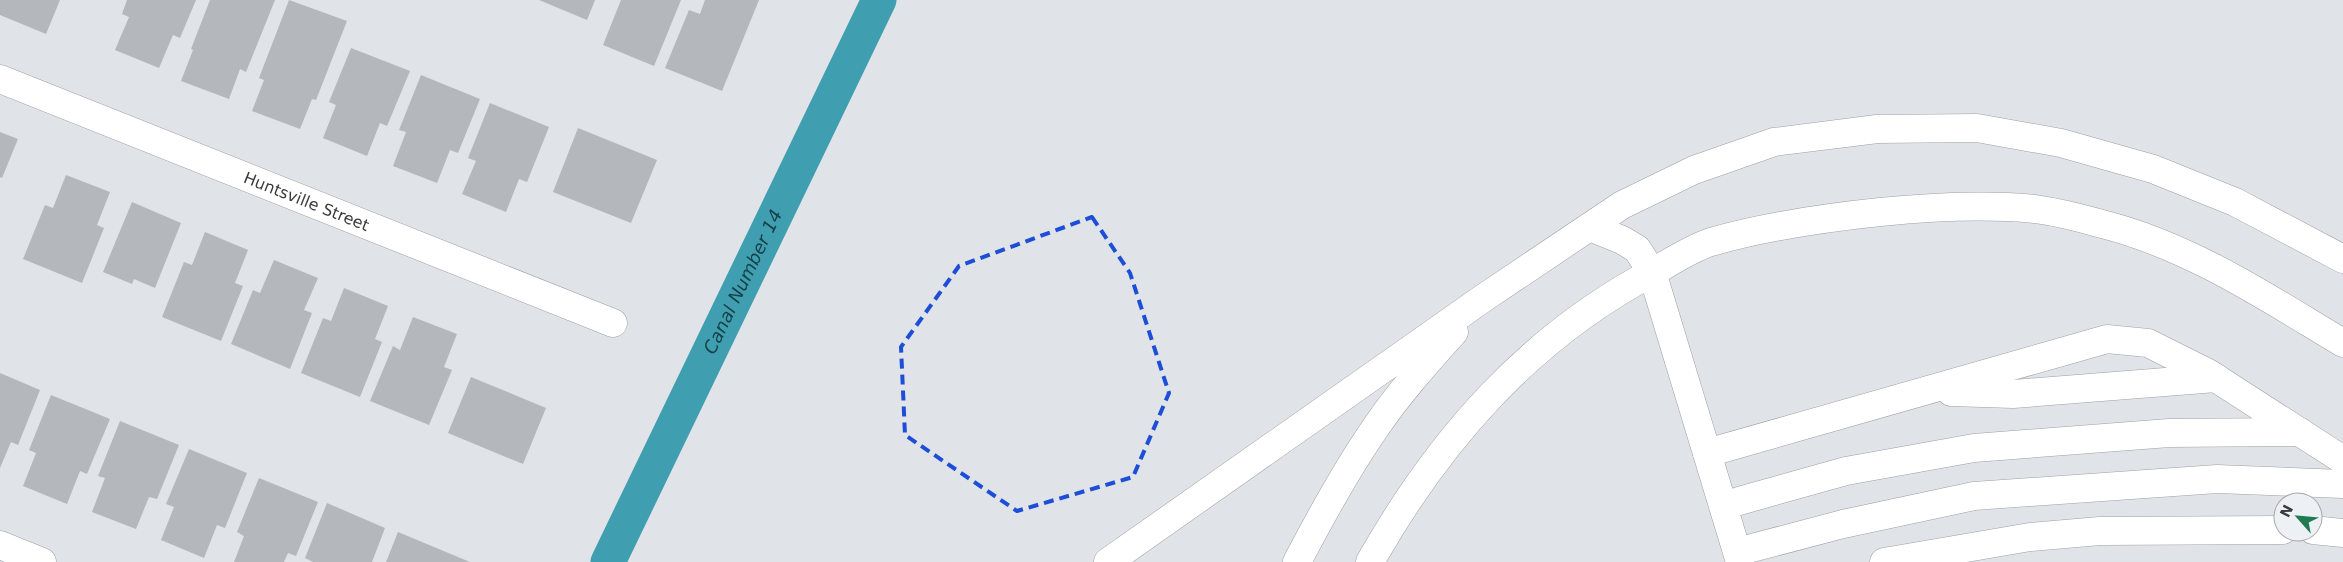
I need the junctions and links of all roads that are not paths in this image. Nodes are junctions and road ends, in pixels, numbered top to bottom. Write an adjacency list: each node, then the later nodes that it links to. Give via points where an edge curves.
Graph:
1 (0, 80): 6 (main road, Huntsville Street)
2 (1590, 227): 3 (main road, via 1622,205 1694,170 1774,142 1878,129 1977,128 2061,143 2152,169 2235,202); 4 (main road, via 1637,249); 5 (main road)
3 (2343, 259)
4 (1652, 272): 7 (main road, via 1708,242 1817,218 1935,207 2035,210 2104,224 2186,252); 11 (main road); 23 (main road, via 1620,289 1552,338 1498,387 1447,444 1394,520)
5 (1485, 297): 21 (main road); 22 (main road, via 1425,364 1377,425 1336,488)
6 (613, 323)
7 (2343, 343)
8 (2216, 378): 9 (main road, via 2013,394); 9 (main road, via 2148,342 2107,339); 10 (main road)
9 (1924, 391): 11 (main road)
10 (2300, 432): 12 (main road); 14 (main road, via 2169,433 1974,448 1846,472)
11 (1716, 451): 14 (main road); 19 (main road)
12 (2343, 460)
13 (2343, 484): 19 (main road, via 2217,479 1974,496 1843,524)
14 (1739, 501): 19 (main road)
15 (2273, 530): 24 (main road, via 2100,531 2030,537)
16 (2323, 531): 17 (main road)
17 (2343, 533)
18 (0, 545): 20 (main road)
19 (1749, 557)
20 (42, 562)
21 (1108, 562)
22 (1297, 562)
23 (1370, 562)
24 (1884, 562)

